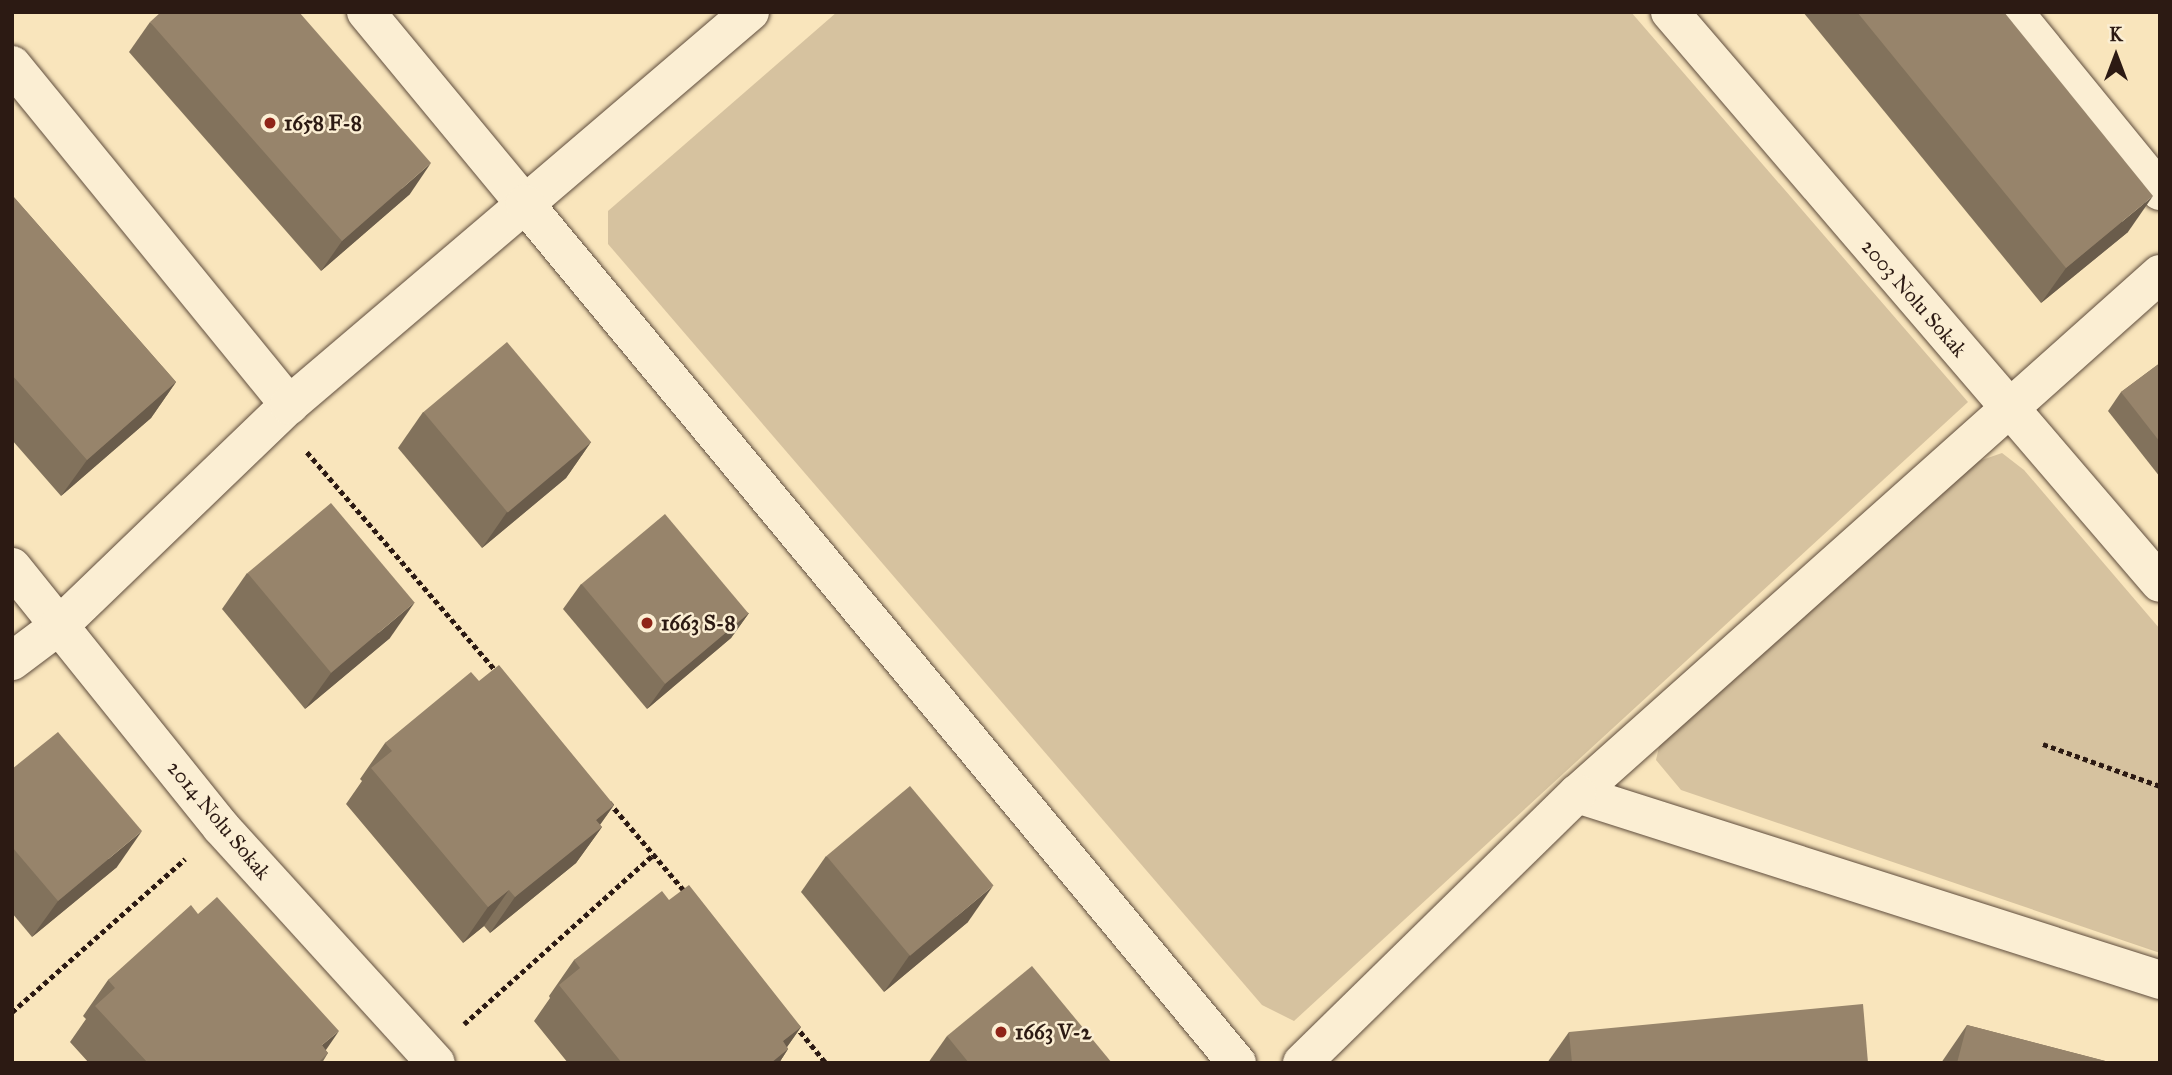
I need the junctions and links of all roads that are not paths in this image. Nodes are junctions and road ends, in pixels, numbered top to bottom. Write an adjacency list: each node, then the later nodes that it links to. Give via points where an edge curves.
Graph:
1 (366, 12): 7 (street)
2 (750, 12): 7 (street)
3 (1670, 12): 9 (street, 2003 Nolu Sokak)
4 (2014, 12): 6 (street)
5 (12, 65): 10 (street)
6 (2160, 191)
7 (526, 204): 10 (street); 18 (street)
8 (2160, 274): 9 (street)
9 (2009, 409): 12 (street, 2003 Nolu Sokak); 15 (street)
10 (283, 411): 13 (street)
11 (12, 567): 13 (street, 2014 Nolu Sokak)
12 (2160, 583)
13 (60, 625): 14 (street); 17 (street, 2014 Nolu Sokak, via 221,827)
14 (12, 661)
15 (1577, 794): 16 (street); 19 (street)
16 (2160, 980)
17 (433, 1059)
18 (1237, 1063)
19 (1302, 1063)

